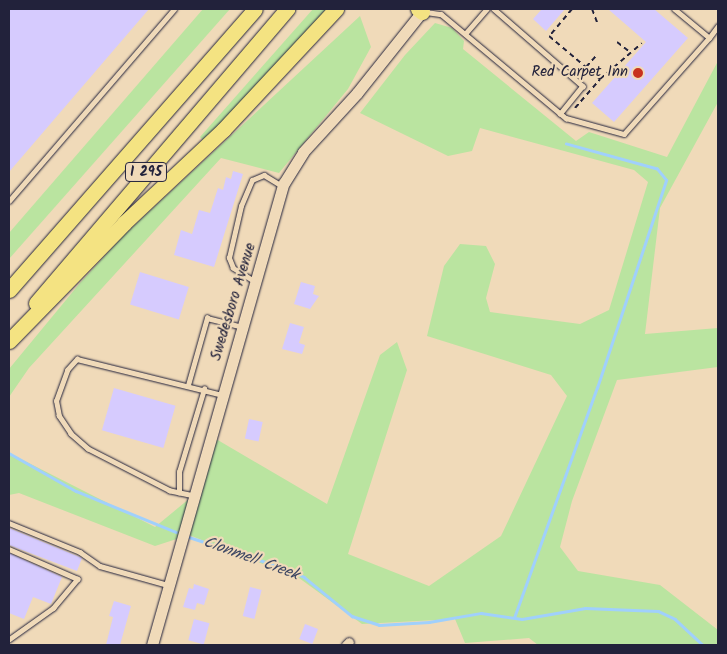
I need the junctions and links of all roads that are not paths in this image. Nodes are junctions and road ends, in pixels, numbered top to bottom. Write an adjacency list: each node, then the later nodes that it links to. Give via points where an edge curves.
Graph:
1 (174, 9): 14 (lane)
2 (255, 9): 16 (highway, I 295)
3 (287, 9): 18 (highway, I 295)
4 (336, 9): 18 (highway, via 222,130)
5 (487, 9): 10 (lane)
6 (494, 9): 12 (lane, via 583,86)
7 (674, 9): 11 (lane)
8 (421, 10): 10 (lane, via 441,14); 13 (street, Swedesboro Avenue, via 363,86 303,152)
9 (718, 26): 11 (lane)
10 (465, 34): 12 (lane)
11 (709, 38): 12 (lane, via 624,134)
12 (560, 114)
13 (283, 186): 15 (street, Swedesboro Avenue); 15 (lane, via 264,175 252,180 240,206 229,258 233,268)
14 (9, 201)
15 (255, 283): 17 (street, Swedesboro Avenue)
16 (9, 290)
17 (242, 327): 19 (lane, via 207,318); 21 (street, Swedesboro Avenue)
18 (9, 339)
19 (188, 385): 20 (lane); 22 (lane, via 77,359 67,370 56,401 59,416 88,449)
20 (204, 389): 21 (lane); 22 (lane, via 179,472)
21 (222, 395): 23 (street, Swedesboro Avenue)
22 (179, 493): 23 (lane)
23 (194, 496): 26 (street, Swedesboro Avenue)
24 (9, 523): 26 (lane, via 80,552 100,566)
25 (9, 549): 27 (lane, via 78,579 54,608)
26 (170, 585): 28 (street, Swedesboro Avenue)
27 (9, 640)
28 (152, 645)

